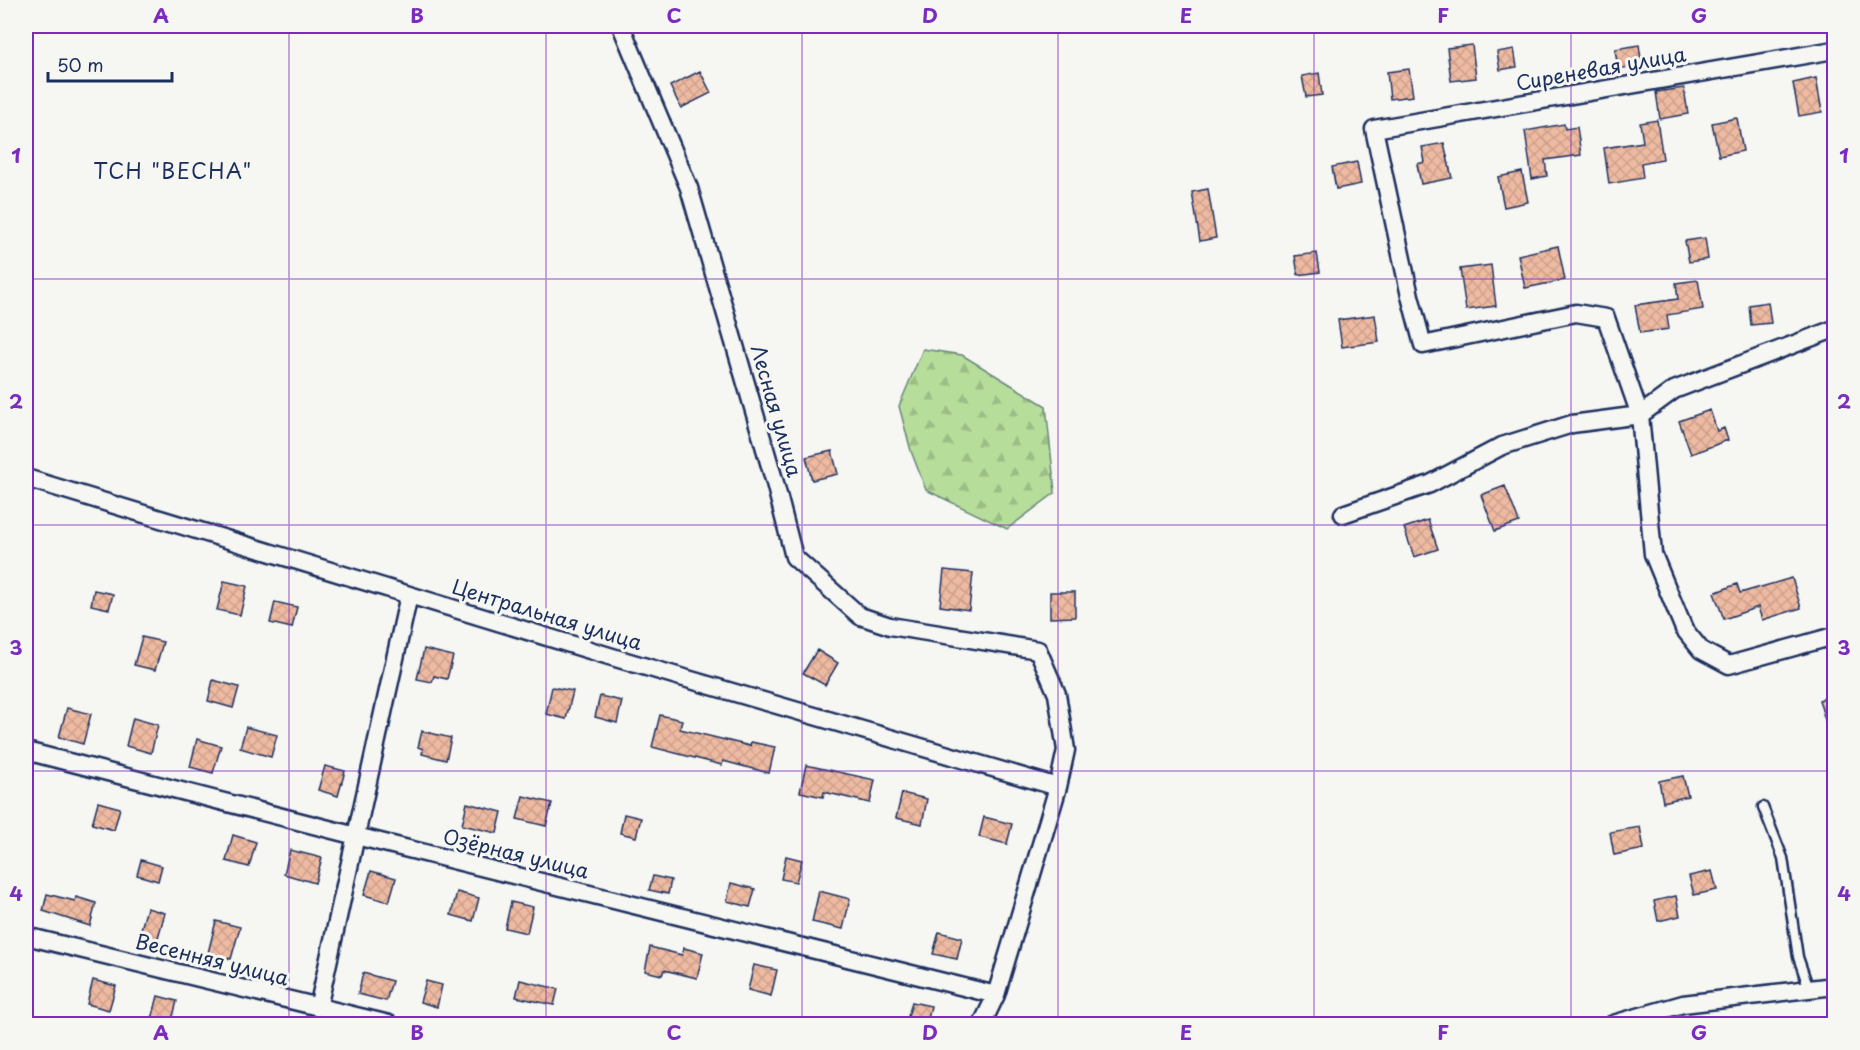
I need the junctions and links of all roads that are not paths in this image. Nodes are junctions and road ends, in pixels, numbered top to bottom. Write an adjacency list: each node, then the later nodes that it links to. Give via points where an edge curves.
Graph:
1 (621, 26): 10 (street, Лесная улица, via 689,188 794,557 860,616 890,626 1038,650 1057,694 1066,750)
2 (1834, 50): 4 (street, Сиреневая улица, via 1374,129 1423,345 1576,313 1606,318)
3 (1834, 329): 4 (street, via 1674,390)
4 (1640, 415): 6 (street, via 1572,424 1502,446 1430,484); 8 (street, via 1653,554 1684,629 1701,650 1729,665)
5 (26, 478): 7 (street, Центральная улица)
6 (1343, 514)
7 (409, 596): 10 (street, Центральная улица); 12 (street)
8 (1834, 636)
9 (26, 751): 12 (street, Озёрная улица)
10 (1058, 787): 16 (street)
11 (1763, 807): 15 (lane, via 1783,858 1798,957)
12 (356, 836): 16 (street, Озёрная улица); 17 (street)
13 (26, 936): 17 (street, Весенняя улица)
14 (1834, 986): 15 (street)
15 (1809, 989): 20 (street, via 1683,1004)
16 (996, 995): 19 (street)
17 (318, 1008): 18 (street, Весенняя улица)
18 (389, 1024)
19 (982, 1024)
20 (1613, 1024)

